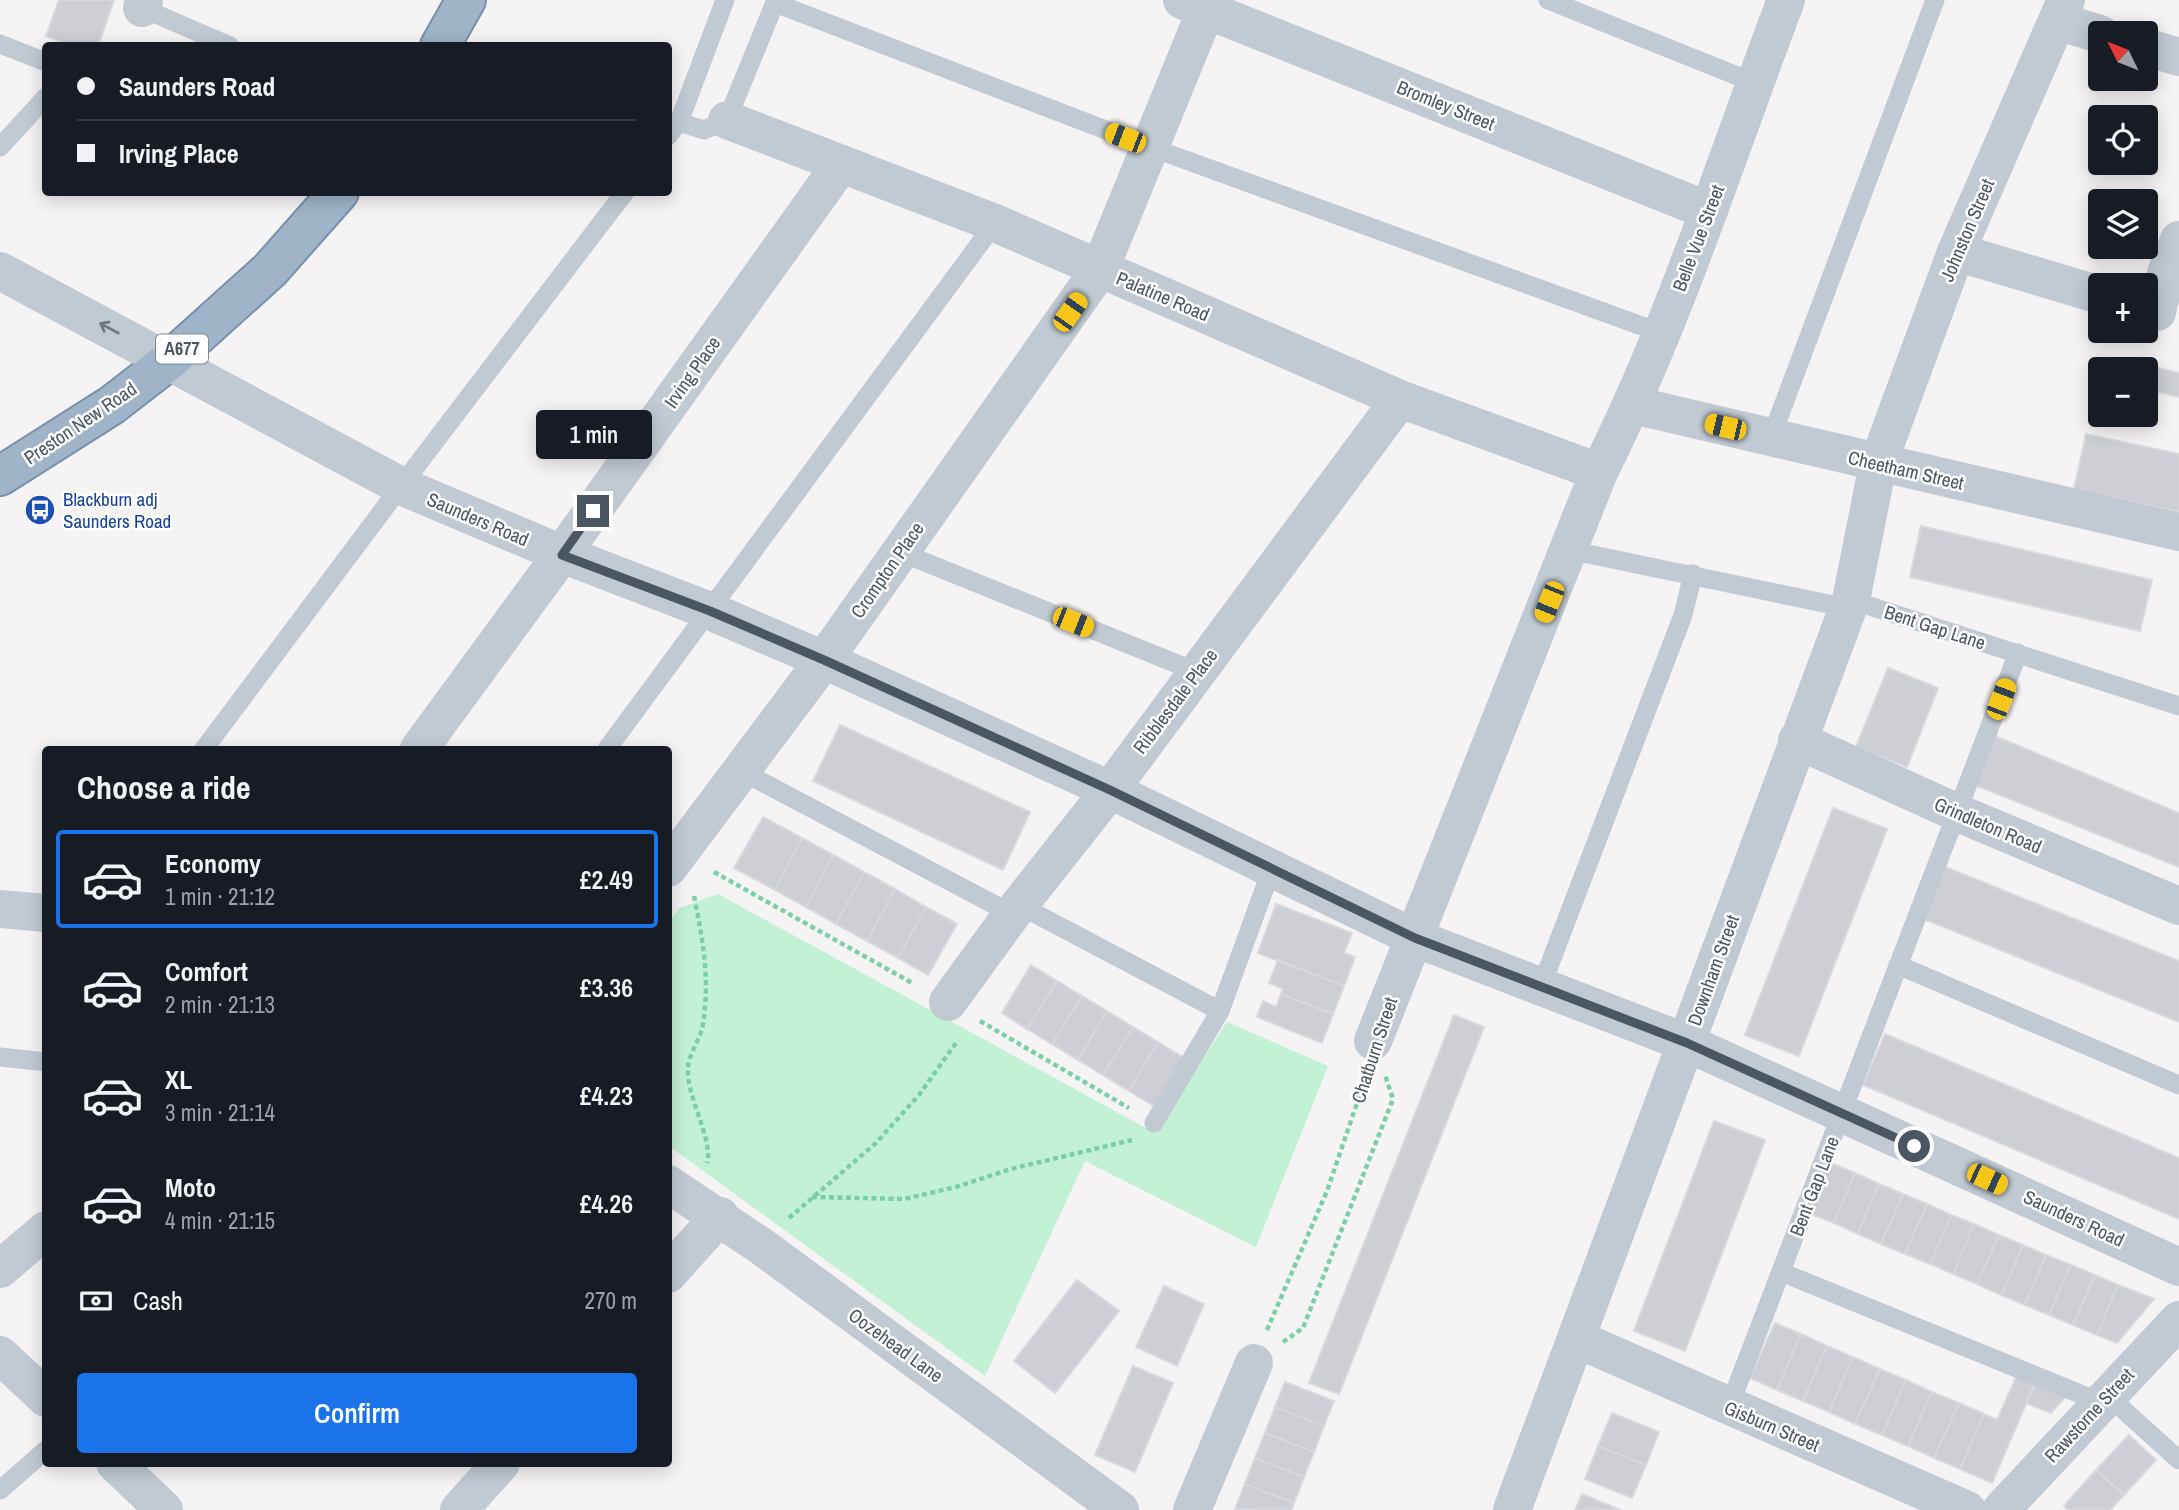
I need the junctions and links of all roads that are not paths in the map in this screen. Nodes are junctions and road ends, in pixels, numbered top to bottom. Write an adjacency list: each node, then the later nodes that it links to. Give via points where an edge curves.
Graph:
1 (466, 0): 12 (highway)
2 (725, 0): 20 (lane)
3 (1548, 0): 17 (lane)
4 (1786, 0): 17 (street, Belle Vue Street)
5 (1935, 0): 38 (lane)
6 (776, 2): 19 (lane); 22 (lane)
7 (1199, 3): 22 (street, Crompton Place); 26 (street, Bromley Street)
8 (143, 4): 11 (lane)
9 (2061, 11): 10 (street); 29 (street, Johnston Street)
10 (2088, 27)
11 (222, 42)
12 (442, 42)
13 (0, 44): 16 (lane)
14 (2158, 51): 15 (street)
15 (2179, 57)
16 (42, 60)
17 (1755, 83): 26 (street, Belle Vue Street)
18 (42, 101): 21 (lane)
19 (727, 120): 20 (lane, via 704,130); 23 (street, Palatine Road)
20 (674, 129)
21 (0, 147)
22 (1150, 147): 30 (street, Crompton Place); 34 (lane)
23 (841, 164): 27 (street, Palatine Road); 46 (street, Irving Place)
24 (336, 196): 35 (highway, Preston New Road / A677, via 271,270)
25 (622, 196): 42 (lane)
26 (1709, 211): 34 (street, Belle Vue Street)
27 (995, 223): 30 (street, Palatine Road); 49 (lane)
28 (2179, 240): 33 (street, via 2166,273)
29 (1956, 252): 32 (street); 39 (street, Johnston Street)
30 (1100, 269): 36 (street, Palatine Road); 45 (street, Crompton Place)
31 (0, 271): 35 (street, Saunders Road, one-way to 31)
32 (2088, 291)
33 (2160, 313)
34 (1661, 333): 37 (street, Belle Vue Street)
35 (170, 360): 41 (highway, Preston New Road / A677, via 112,405); 42 (street, Saunders Road)
36 (1400, 398): 40 (street, Palatine Road); 52 (street, Ribblesdale Place)
37 (1633, 405): 38 (street, Cheetham Street); 40 (street, Belle Vue Street)
38 (1771, 438): 39 (street, Cheetham Street)
39 (1878, 464): 43 (street, Cheetham Street); 48 (street, Downham Street)
40 (1599, 472): 44 (street, Chatburn Street)
41 (0, 476)
42 (401, 486): 46 (street, Saunders Road); 55 (lane)
43 (2179, 533)
44 (1569, 551): 47 (lane, Bent Gap Lane); 67 (street, Chatburn Street)
45 (900, 552): 51 (street, Crompton Place); 52 (lane)
46 (562, 555): 49 (street, Saunders Road); 56 (street, Irving Place)
47 (1693, 574): 48 (lane, Bent Gap Lane); 69 (lane, via 1683,615)
48 (1850, 604): 50 (lane, Bent Gap Lane); 54 (street, Downham Street)
49 (710, 611): 51 (street, Saunders Road); 57 (lane)
50 (2018, 653): 53 (lane, Bent Gap Lane); 60 (lane, Bent Gap Lane)
51 (824, 660): 58 (street, Crompton Place); 59 (street, Saunders Road)
52 (1197, 672): 59 (street, Ribblesdale Place)
53 (2179, 706)
54 (1797, 740): 60 (street, Grindleton Road); 73 (street, Downham Street)
55 (206, 746)
56 (421, 746)
57 (609, 746)
58 (741, 771): 61 (street, Crompton Place); 65 (lane)
59 (1110, 790): 62 (street, Saunders Road); 65 (street, Ribblesdale Place)
60 (1958, 813): 63 (street, Grindleton Road); 68 (lane, Bent Gap Lane)
61 (674, 860)
62 (1272, 868): 67 (street, Saunders Road); 70 (lane)
63 (2179, 906)
64 (0, 908): 66 (street)
65 (1016, 909): 70 (lane); 71 (street, Ribblesdale Place)
66 (42, 913)
67 (1415, 938): 69 (street, Saunders Road); 72 (street, Chatburn Street)
68 (1898, 965): 76 (lane); 77 (lane, Bent Gap Lane)
69 (1541, 987): 73 (street, Saunders Road)
70 (1220, 1011): 78 (lane)
71 (955, 1019)
72 (1373, 1041)
73 (1687, 1043): 77 (street, Saunders Road); 86 (street, Downham Street)
74 (0, 1057): 75 (lane)
75 (42, 1062)
76 (2179, 1086)
77 (1842, 1112): 82 (street, Saunders Road); 84 (lane, Bent Gap Lane)
78 (1154, 1123)
79 (694, 1200): 81 (street); 99 (street, Oozehead Lane)
80 (42, 1233): 83 (street)
81 (672, 1263)
82 (2179, 1267)
83 (0, 1269)
84 (1781, 1272): 90 (lane); 91 (lane, Bent Gap Lane)
85 (2179, 1320): 90 (street, Rawstorne Street)
86 (1577, 1339): 91 (street, Gisburn Street); 101 (street, Downham Street)
87 (0, 1354): 89 (street)
88 (1254, 1363): 100 (street)
89 (42, 1394)
90 (2104, 1399): 93 (lane); 103 (street, Rawstorne Street)
91 (1729, 1407): 102 (street, Gisburn Street)
92 (42, 1453): 96 (lane)
93 (2179, 1460)
94 (119, 1467): 97 (street)
95 (497, 1467): 98 (street)
96 (0, 1490)
97 (164, 1510)
98 (459, 1510)
99 (1120, 1510)
100 (1192, 1510)
101 (1513, 1510)
102 (1967, 1510)
103 (2001, 1510)

